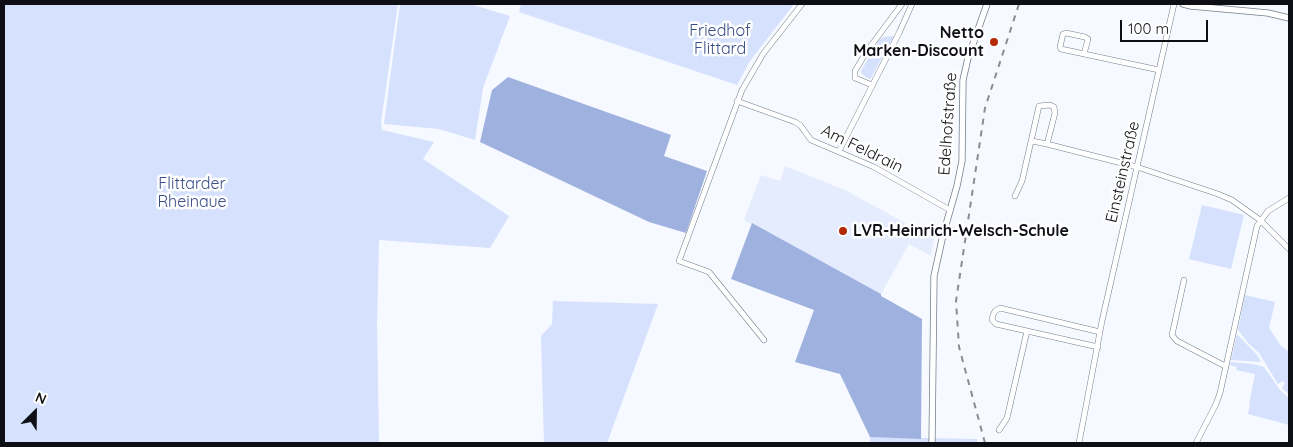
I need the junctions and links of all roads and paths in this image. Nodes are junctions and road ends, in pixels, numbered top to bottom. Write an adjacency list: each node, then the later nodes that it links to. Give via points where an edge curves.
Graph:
1 (802, 4): 11 (street, via 763,54)
2 (902, 4): 10 (street, via 855,71 855,78)
3 (912, 4): 10 (street)
4 (986, 4): 18 (street, Edelhofstraße, via 963,80 962,161)
5 (1174, 4): 9 (street, Einsteinstraße)
6 (1183, 4): 7 (street)
7 (1289, 18)
8 (1084, 54): 8 (street, via 1061,49 1063,34 1088,39); 9 (street)
9 (1159, 70): 15 (street, Einsteinstraße)
10 (872, 86): 14 (street)
11 (737, 101): 14 (street, Am Feldrain, via 795,122 811,140); 24 (street, via 679,261 709,272)
12 (1032, 140): 13 (street); 13 (street, via 1040,106 1050,105 1055,113); 16 (street)
13 (1047, 144): 15 (street)
14 (839, 151): 18 (street, Am Feldrain)
15 (1136, 166): 19 (street, via 1232,200); 23 (street, Einsteinstraße)
16 (1015, 196)
17 (1289, 198): 19 (street)
18 (950, 210): 28 (street, Edelhofstraße, via 934,276)
19 (1260, 220): 20 (street); 26 (street)
20 (1289, 248)
21 (1184, 280): 26 (street, via 1172,335 1177,341)
22 (1028, 331): 23 (street, via 996,324 992,320 993,315 1000,308); 25 (street); 27 (street, via 1007,418)
23 (1100, 332): 25 (street, Einsteinstraße)
24 (764, 340)
25 (1098, 347): 29 (street, Einsteinstraße)
26 (1225, 366): 30 (street, via 1216,404)
27 (999, 430)
28 (932, 443)
29 (1079, 443)
30 (1196, 443)

